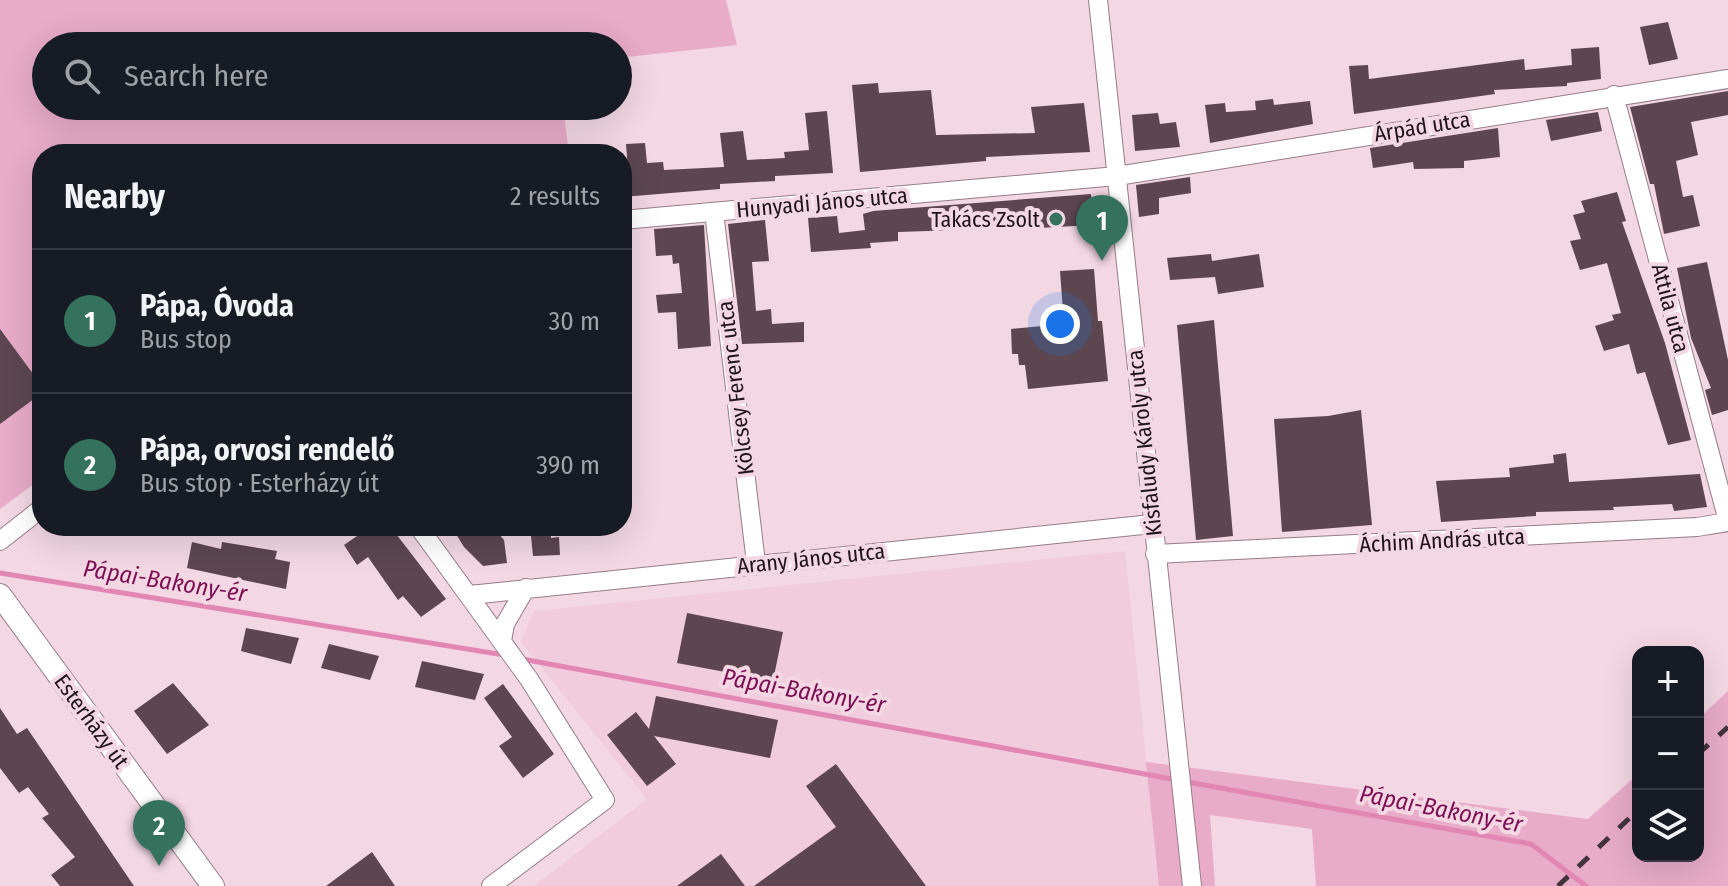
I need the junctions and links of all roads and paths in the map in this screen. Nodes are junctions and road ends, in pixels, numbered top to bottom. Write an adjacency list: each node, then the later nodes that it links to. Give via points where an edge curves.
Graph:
1 (1098, 0): 4 (street, Kisfaludy Károly utca)
2 (1728, 79): 3 (street, Árpád utca)
3 (1614, 95): 4 (street, Árpád utca); 8 (street, Attila utca)
4 (1117, 176): 5 (street, Hunyadi János utca); 9 (street, Kisfaludy Károly utca)
5 (714, 212): 6 (street, Hunyadi János utca); 13 (street, Kölcsey Ferenc utca)
6 (632, 219)
7 (32, 516): 11 (street)
8 (1728, 521): 12 (street, Áchim András utca, via 1697,527)
9 (1152, 524): 12 (street, Kisfaludy Károly utca); 13 (street, Arany János utca)
10 (426, 536): 15 (street)
11 (0, 541)
12 (1155, 554): 20 (street, Kisfaludy Károly utca)
13 (756, 563): 14 (street, Arany János utca)
14 (526, 588): 15 (street, Arany János utca); 17 (street, via 505,624)
15 (470, 595): 17 (street)
16 (0, 596): 18 (street, Esterházy út)
17 (502, 641): 19 (street, via 605,800)
18 (213, 886)
19 (491, 886)
20 (1192, 886)

